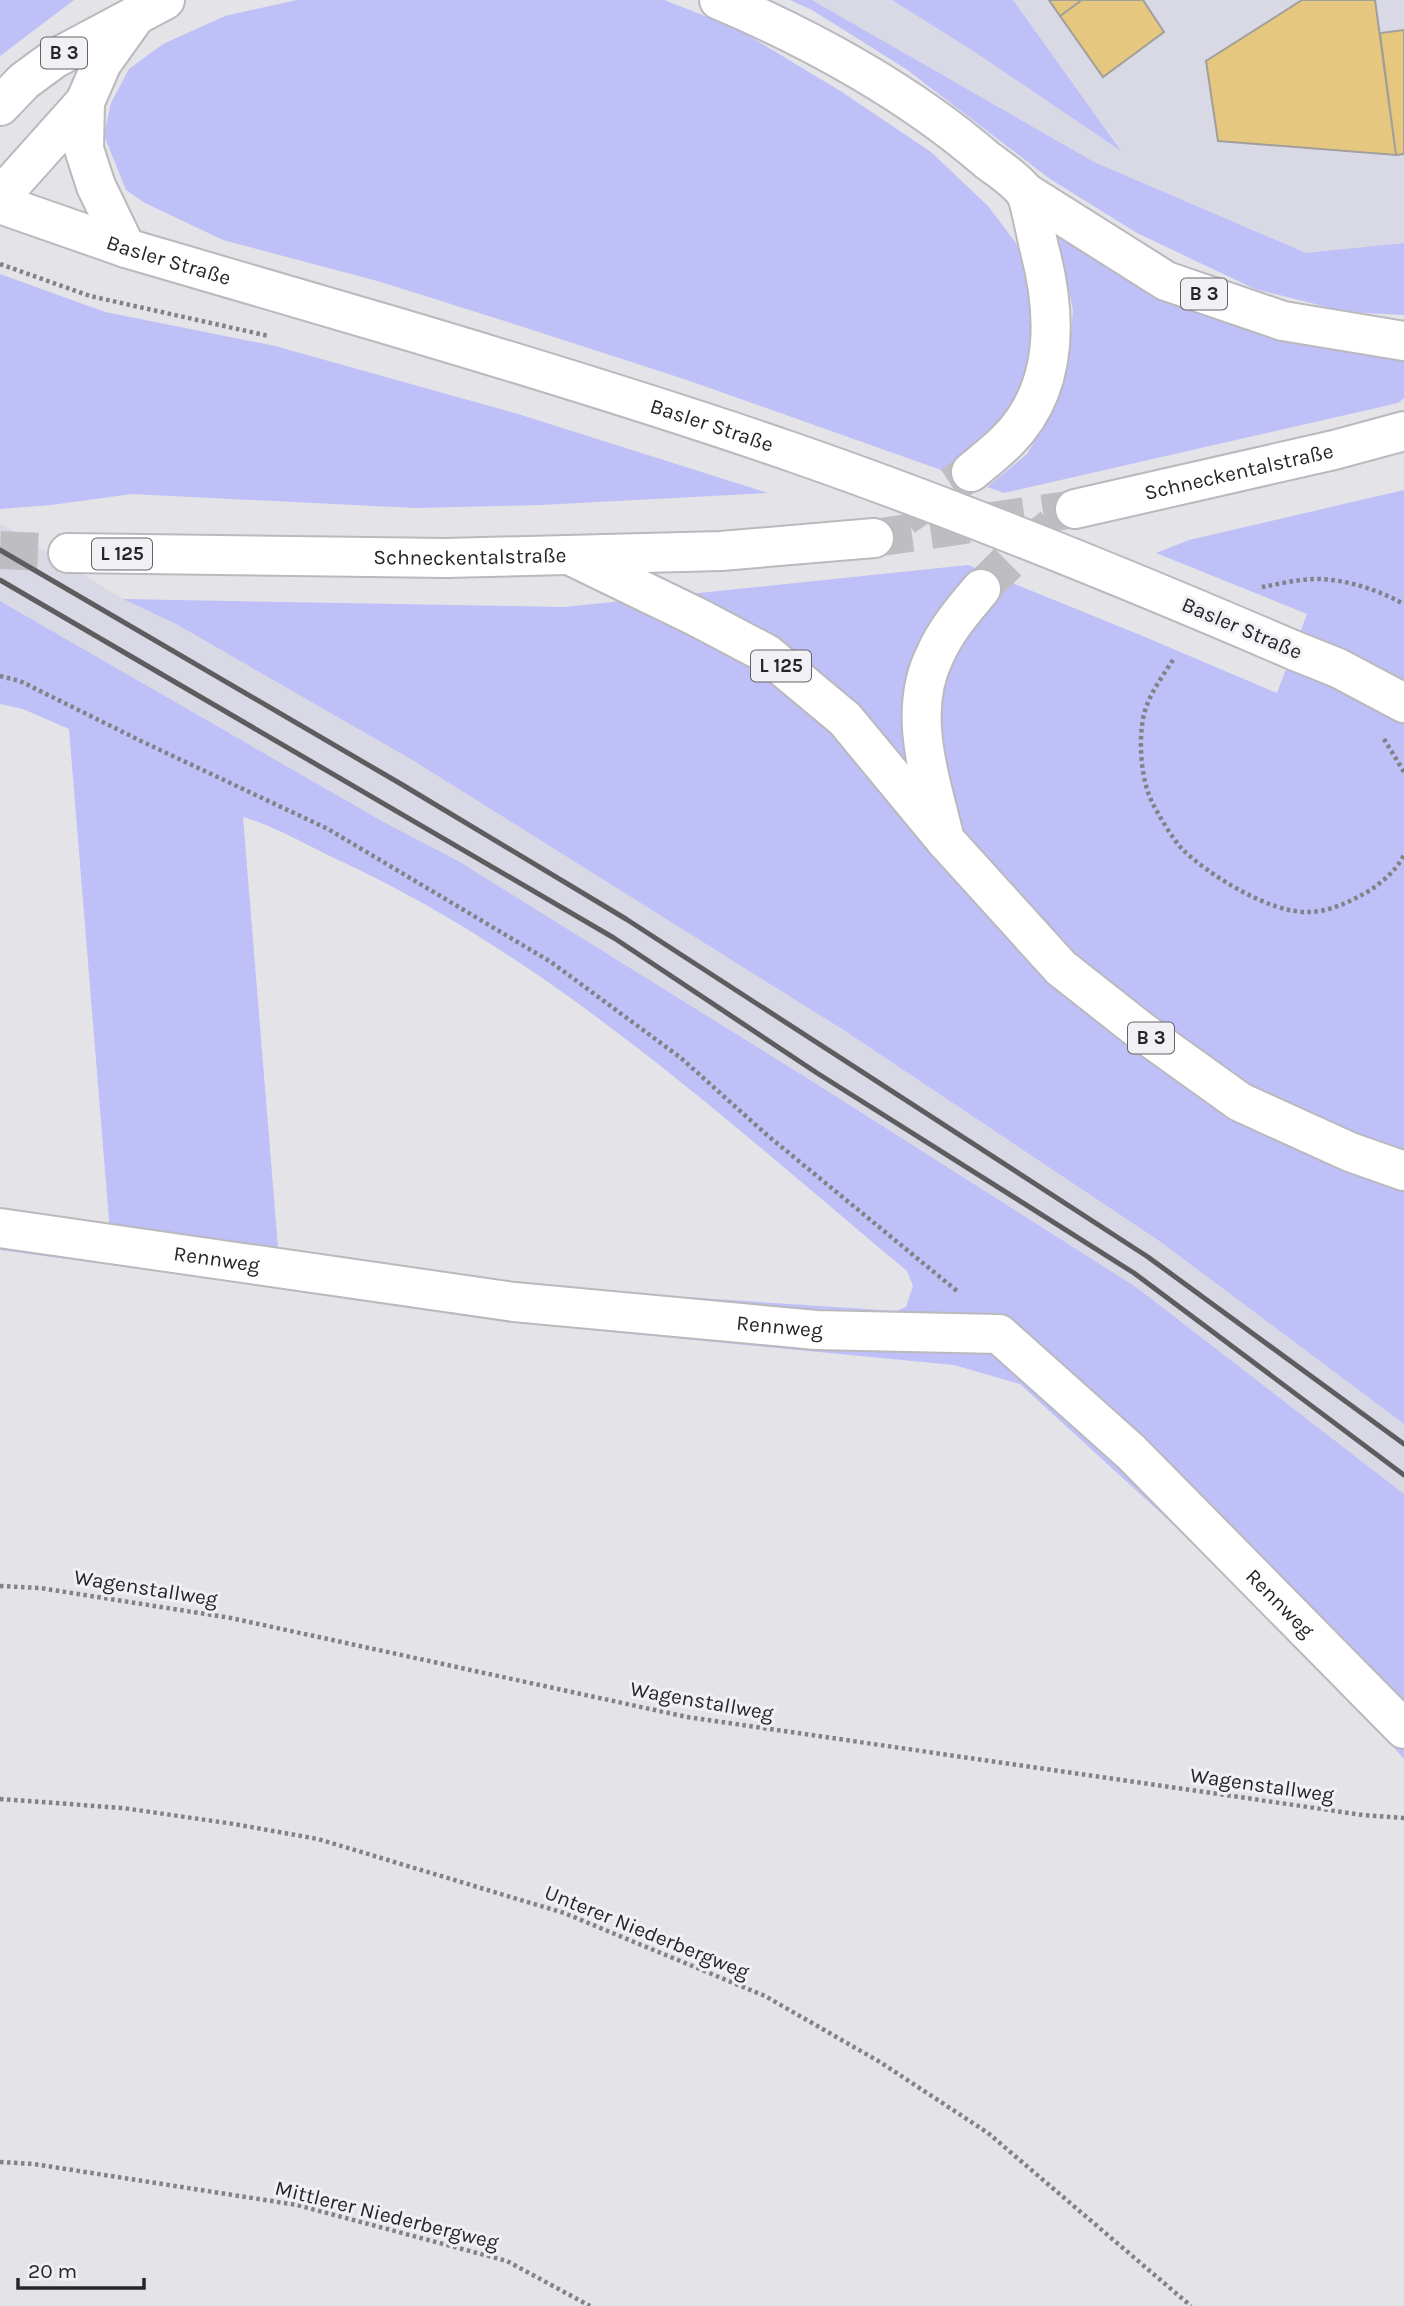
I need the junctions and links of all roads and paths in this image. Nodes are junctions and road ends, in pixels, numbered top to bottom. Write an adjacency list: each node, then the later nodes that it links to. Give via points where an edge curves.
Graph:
1 (719, 0): 5 (main road, B 3, via 798,34 885,87 953,130)
2 (151, 7): 3 (main road, via 102,63); 4 (main road, B 3, via 54,59)
3 (85, 102): 6 (main road); 8 (main road, via 84,149 96,187)
4 (0, 106)
5 (1025, 192): 11 (main road, B 3, via 1166,281 1283,321); 13 (main road, via 1044,264 1053,324 1047,372 1028,415 1008,440)
6 (0, 197)
7 (0, 204): 8 (main road, Basler Straße)
8 (126, 248): 23 (main road, Basler Straße, bridge, via 592,386 793,453 1144,586 1338,668)
9 (0, 264): 10 (path, via 90,296)
10 (274, 337)
11 (1404, 341)
12 (1404, 431): 14 (main road, Schneckentalstraße)
13 (971, 472)
14 (1074, 509)
15 (874, 538): 17 (main road, Schneckentalstraße / L 125, via 721,551)
16 (68, 553): 17 (main road, Schneckentalstraße / L 125)
17 (569, 555): 24 (main road, L 125, via 767,654 845,719)
18 (1262, 587): 20 (path, via 1315,579 1349,583)
19 (981, 589): 24 (main road, B 3, via 934,656 923,688 921,729)
20 (1404, 604)
21 (1173, 660): 25 (path, via 1151,694 1142,724 1142,767 1152,803 1181,848 1225,882 1264,903 1307,912 1342,906 1376,888)
22 (0, 676): 28 (path, via 20,681 328,829 551,962 681,1058 766,1135)
23 (1404, 702)
24 (945, 840): 26 (main road, B 3, via 1061,968 1163,1047 1240,1102)
25 (1404, 855)
26 (1404, 1171)
27 (0, 1228): 30 (main road, Rennweg, via 514,1302 816,1330 999,1334 1131,1452)
28 (958, 1291)
29 (0, 1586): 32 (path, Wagenstallweg, via 40,1588 231,1618 687,1717)
30 (1404, 1729)
31 (0, 1799): 35 (path, Unterer Niederbergweg, via 123,1808 318,1839 564,1913 765,1996 880,2062 988,2133)
32 (1404, 1818)
33 (0, 2162): 34 (path, Mittlerer Niederbergweg, via 297,2205 507,2261)
34 (590, 2306)
35 (1191, 2306)

